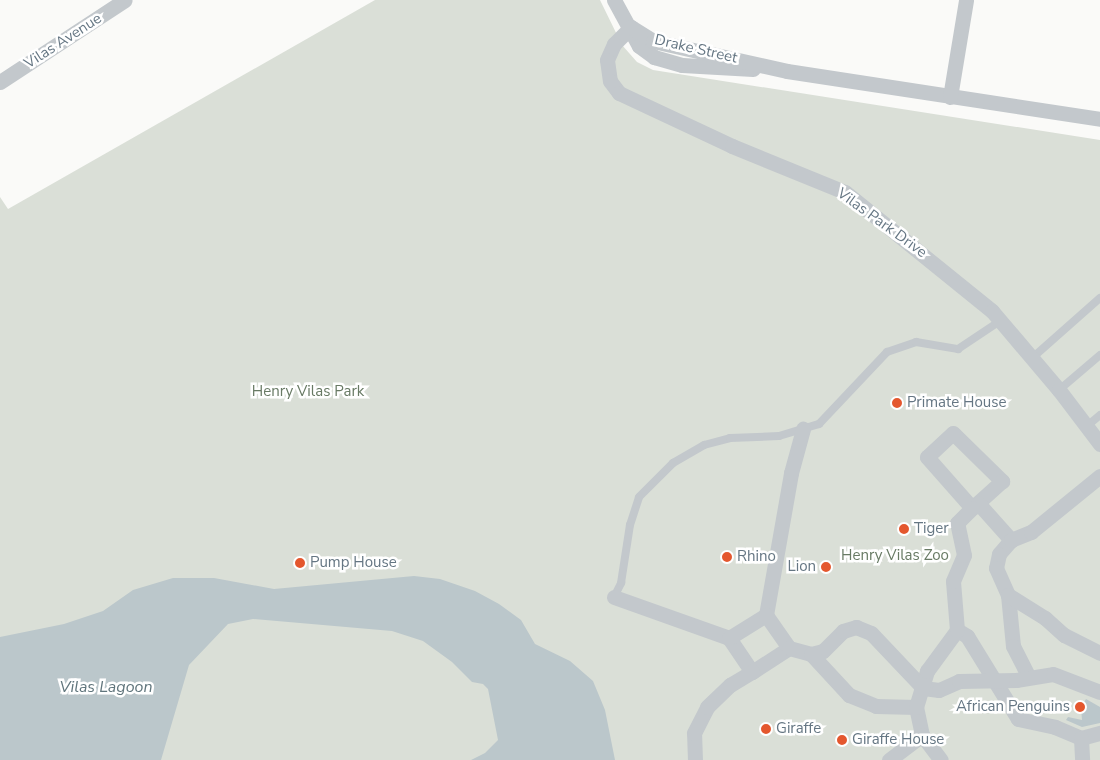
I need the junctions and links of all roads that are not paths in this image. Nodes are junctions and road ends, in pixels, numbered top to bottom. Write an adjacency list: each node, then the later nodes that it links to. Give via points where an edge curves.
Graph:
1 (125, 0): 5 (street, Vilas Avenue)
2 (614, 0): 4 (street)
3 (966, 0): 6 (street)
4 (631, 27): 6 (street, Drake Street, via 653,41 787,71); 9 (street, Vilas Park Drive, via 614,44 606,60 610,81 619,93 732,146 845,192 928,257)
5 (0, 82)
6 (950, 97): 7 (street, Drake Street)
7 (1100, 119)
8 (1100, 298): 11 (lane)
9 (1000, 321): 11 (street, Vilas Park Drive); 15 (lane, via 958,350 916,342 887,352 819,424)
10 (1100, 355): 12 (lane)
11 (1031, 359): 12 (street, Vilas Park Drive)
12 (1059, 390): 14 (street, Vilas Park Drive)
13 (1100, 415): 14 (lane)
14 (1087, 426): 16 (street, Vilas Park Drive)
15 (803, 429): 21 (lane, via 779,436 730,438 704,445 673,463 649,483 639,497 630,525 621,583); 22 (street)
16 (1100, 444)
17 (1100, 476): 19 (street, via 1031,532)
18 (975, 506): 18 (street, via 927,457 953,433 1002,481); 19 (street); 23 (street, via 957,523 964,555 953,581)
19 (1011, 540): 20 (street, via 999,554 996,568)
20 (1008, 595): 26 (street, via 1045,618 1064,635); 29 (street, via 1013,646)
21 (614, 597): 24 (street)
22 (766, 615): 24 (street); 25 (street)
23 (957, 630): 30 (street, via 966,636); 31 (street, via 927,671)
24 (729, 638): 28 (street)
25 (789, 648): 27 (street); 28 (street)
26 (1100, 653)
27 (811, 654): 31 (street, via 823,651 847,629 862,628 871,633); 33 (street, via 849,695 876,706)
28 (752, 672): 37 (street, via 730,684 707,707 694,733)
29 (1028, 676): 30 (street); 32 (street, via 1054,674)
30 (991, 680): 31 (street, via 959,682 939,690); 36 (street, via 1018,719 1055,727)
31 (923, 688): 33 (street)
32 (1100, 692)
33 (916, 707): 35 (street)
34 (1100, 734): 36 (street)
35 (922, 735): 38 (street); 39 (street)
36 (1081, 738): 40 (street)
37 (695, 760)
38 (889, 760)
39 (941, 760)
40 (1082, 760)

